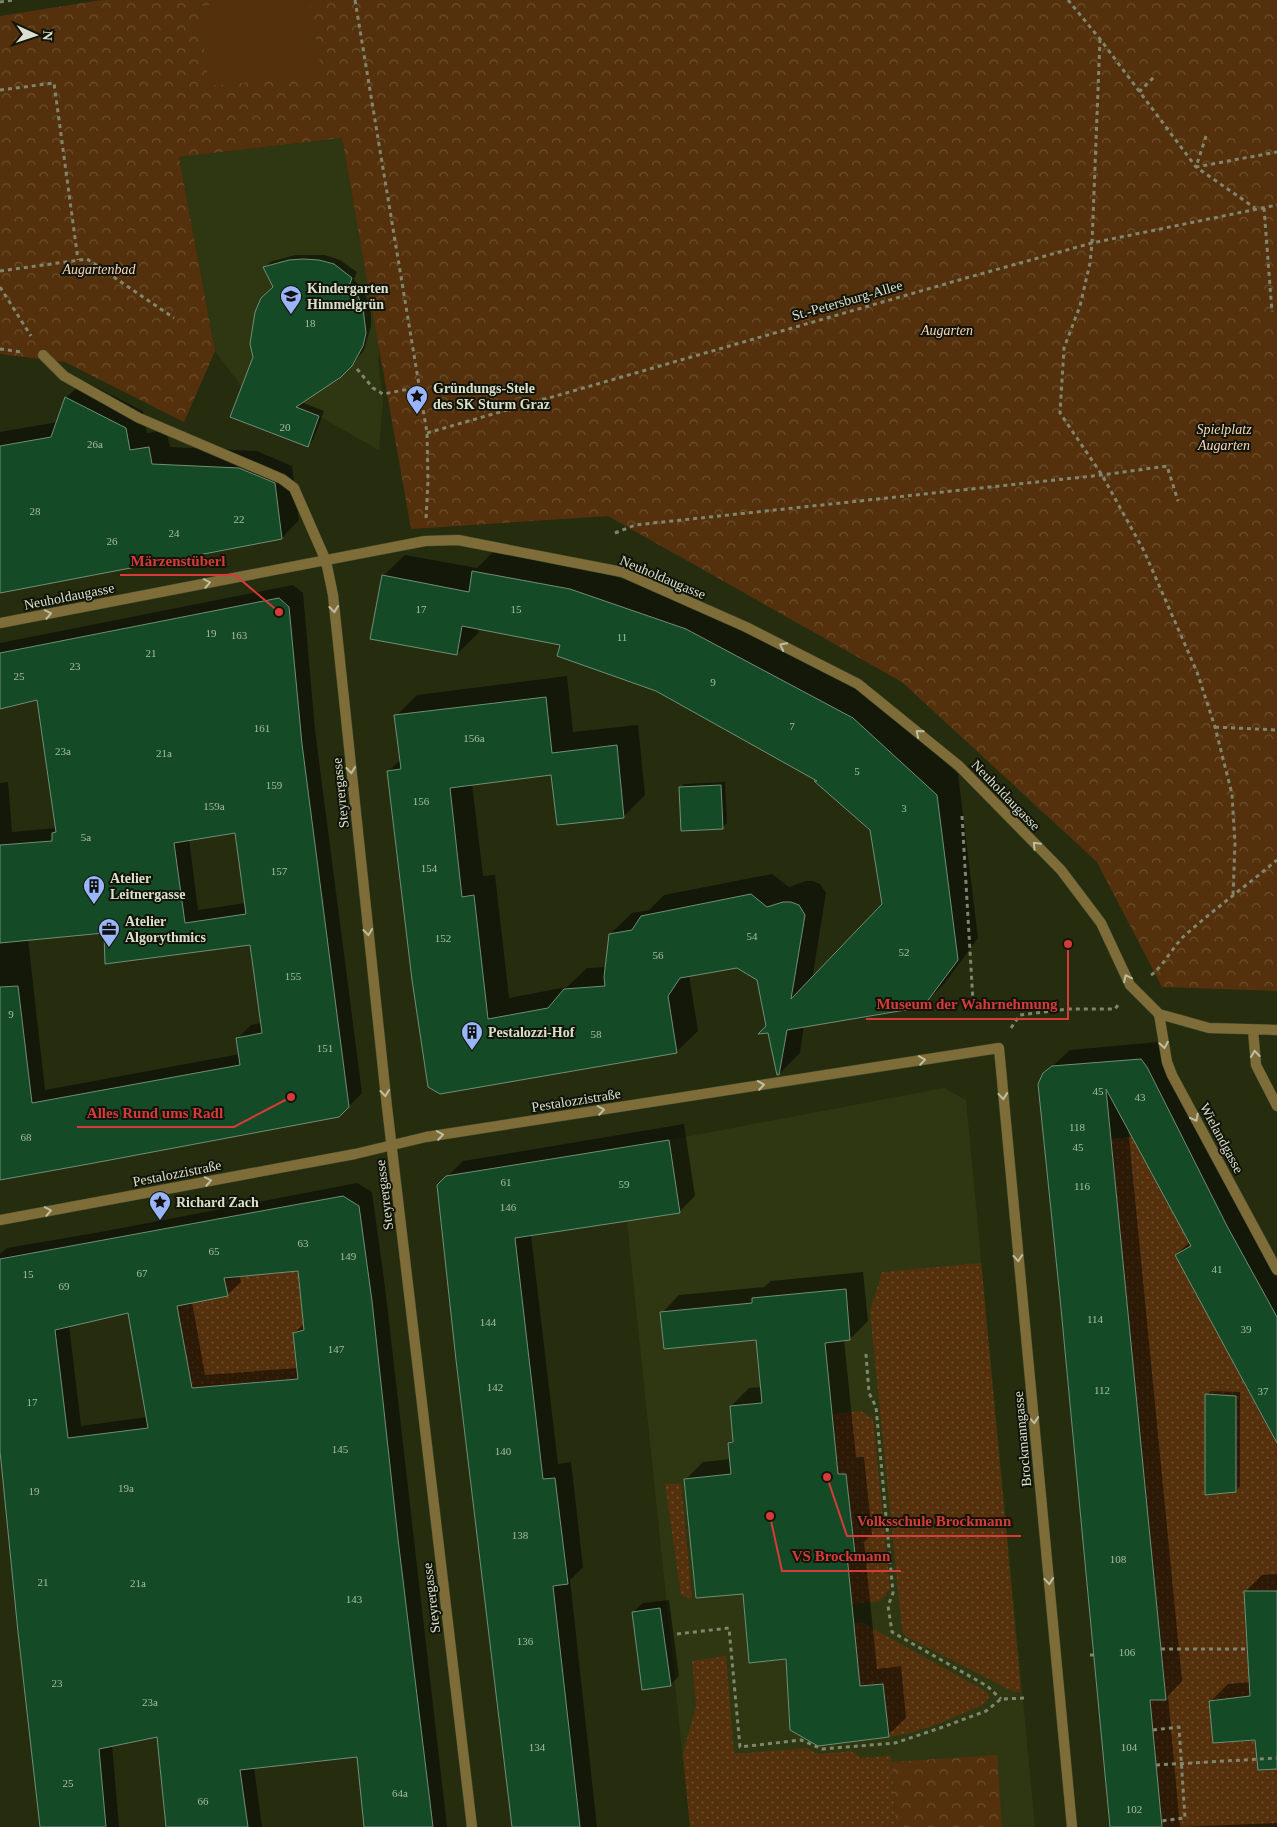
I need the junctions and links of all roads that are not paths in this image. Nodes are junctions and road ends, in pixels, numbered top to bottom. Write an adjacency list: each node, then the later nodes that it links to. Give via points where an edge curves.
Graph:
1 (43, 355): 2 (street, Steyrergasse, via 64,376 139,418 282,479 294,488)
2 (326, 561): 3 (street, Neuholdaugasse, one-way to 2); 4 (street, Neuholdaugasse, one-way to 2, via 1130,986 1101,923 1061,870 959,766 858,684 746,627 622,572 458,540 425,541); 9 (street, Steyrergasse, one-way to 9, via 333,595)
3 (0, 623)
4 (1159, 1014): 5 (street, via 1209,1028); 11 (street, Wielandgasse, one-way to 11, via 1172,1075)
5 (1253, 1030): 6 (street); 8 (street, one-way to 5, via 1256,1064)
6 (1277, 1030)
7 (999, 1048): 9 (street, Pestalozzistraße, one-way to 7, via 426,1137); 13 (street, Brockmanngasse, one-way to 13)
8 (1277, 1106)
9 (392, 1145): 10 (street, Pestalozzistraße, one-way to 9); 12 (street, Steyrergasse)
10 (0, 1220)
11 (1277, 1270)
12 (472, 1827)
13 (1072, 1827)

